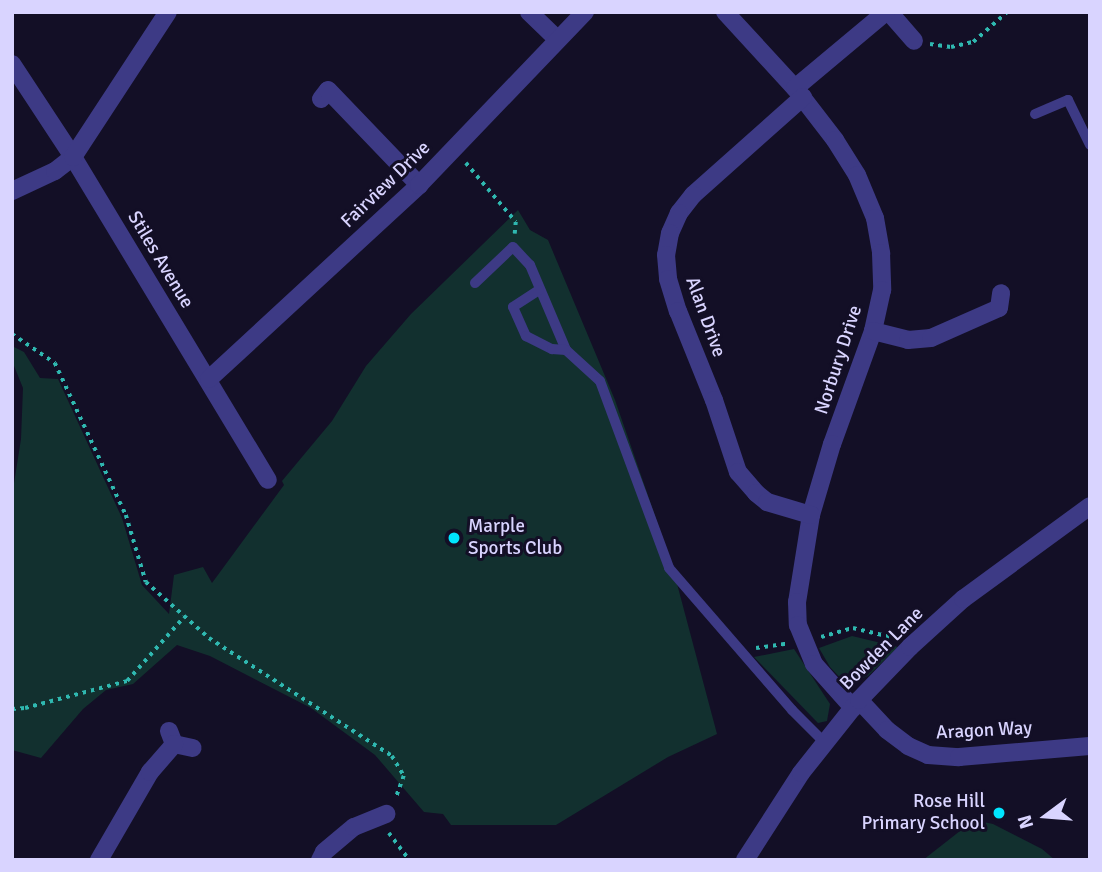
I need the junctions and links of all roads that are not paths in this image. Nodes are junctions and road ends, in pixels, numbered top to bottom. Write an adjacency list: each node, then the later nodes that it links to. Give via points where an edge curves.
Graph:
1 (168, 12): 13 (street)
2 (529, 12): 6 (street)
3 (585, 12): 6 (street, Fairview Drive)
4 (725, 12): 9 (street, Norbury Drive)
5 (888, 12): 7 (street); 9 (street, Alan Drive)
6 (558, 40): 14 (street, Fairview Drive)
7 (914, 41)
8 (12, 64): 13 (street, Stiles Avenue)
9 (799, 93): 19 (street, Norbury Drive, via 857,175 875,218 882,290); 24 (street, Alan Drive, via 693,195 670,233 666,255 678,311 738,472 768,502)
10 (321, 99): 14 (street, via 328,90)
11 (1035, 114): 12 (lane, via 1068,100)
12 (1090, 145)
13 (73, 156): 15 (street, via 55,171); 21 (street, Stiles Avenue)
14 (419, 185): 21 (street, Fairview Drive)
15 (12, 191)
16 (475, 283): 17 (lane, via 513,247 530,265)
17 (539, 290): 20 (lane); 20 (lane, via 513,307 526,336 552,349)
18 (1001, 293): 19 (street, via 999,308 931,338 908,341)
19 (873, 331): 24 (street, Norbury Drive)
20 (566, 350): 26 (lane, via 600,381 669,568)
21 (209, 379): 22 (street, Stiles Avenue)
22 (268, 480)
23 (1090, 506): 25 (street, Bowden Lane, via 963,599)
24 (811, 515): 25 (street, Norbury Drive, via 797,602 804,642 814,664)
25 (856, 704): 26 (street, Bowden Lane); 27 (street, Aragon Way, via 908,746 928,755 959,757)
26 (825, 743): 32 (street, Bowden Lane, via 800,773)
27 (1090, 746)
28 (193, 748): 30 (street, via 172,738)
29 (382, 815): 31 (street, via 354,827)
30 (99, 860)
31 (320, 860)
32 (745, 860)

